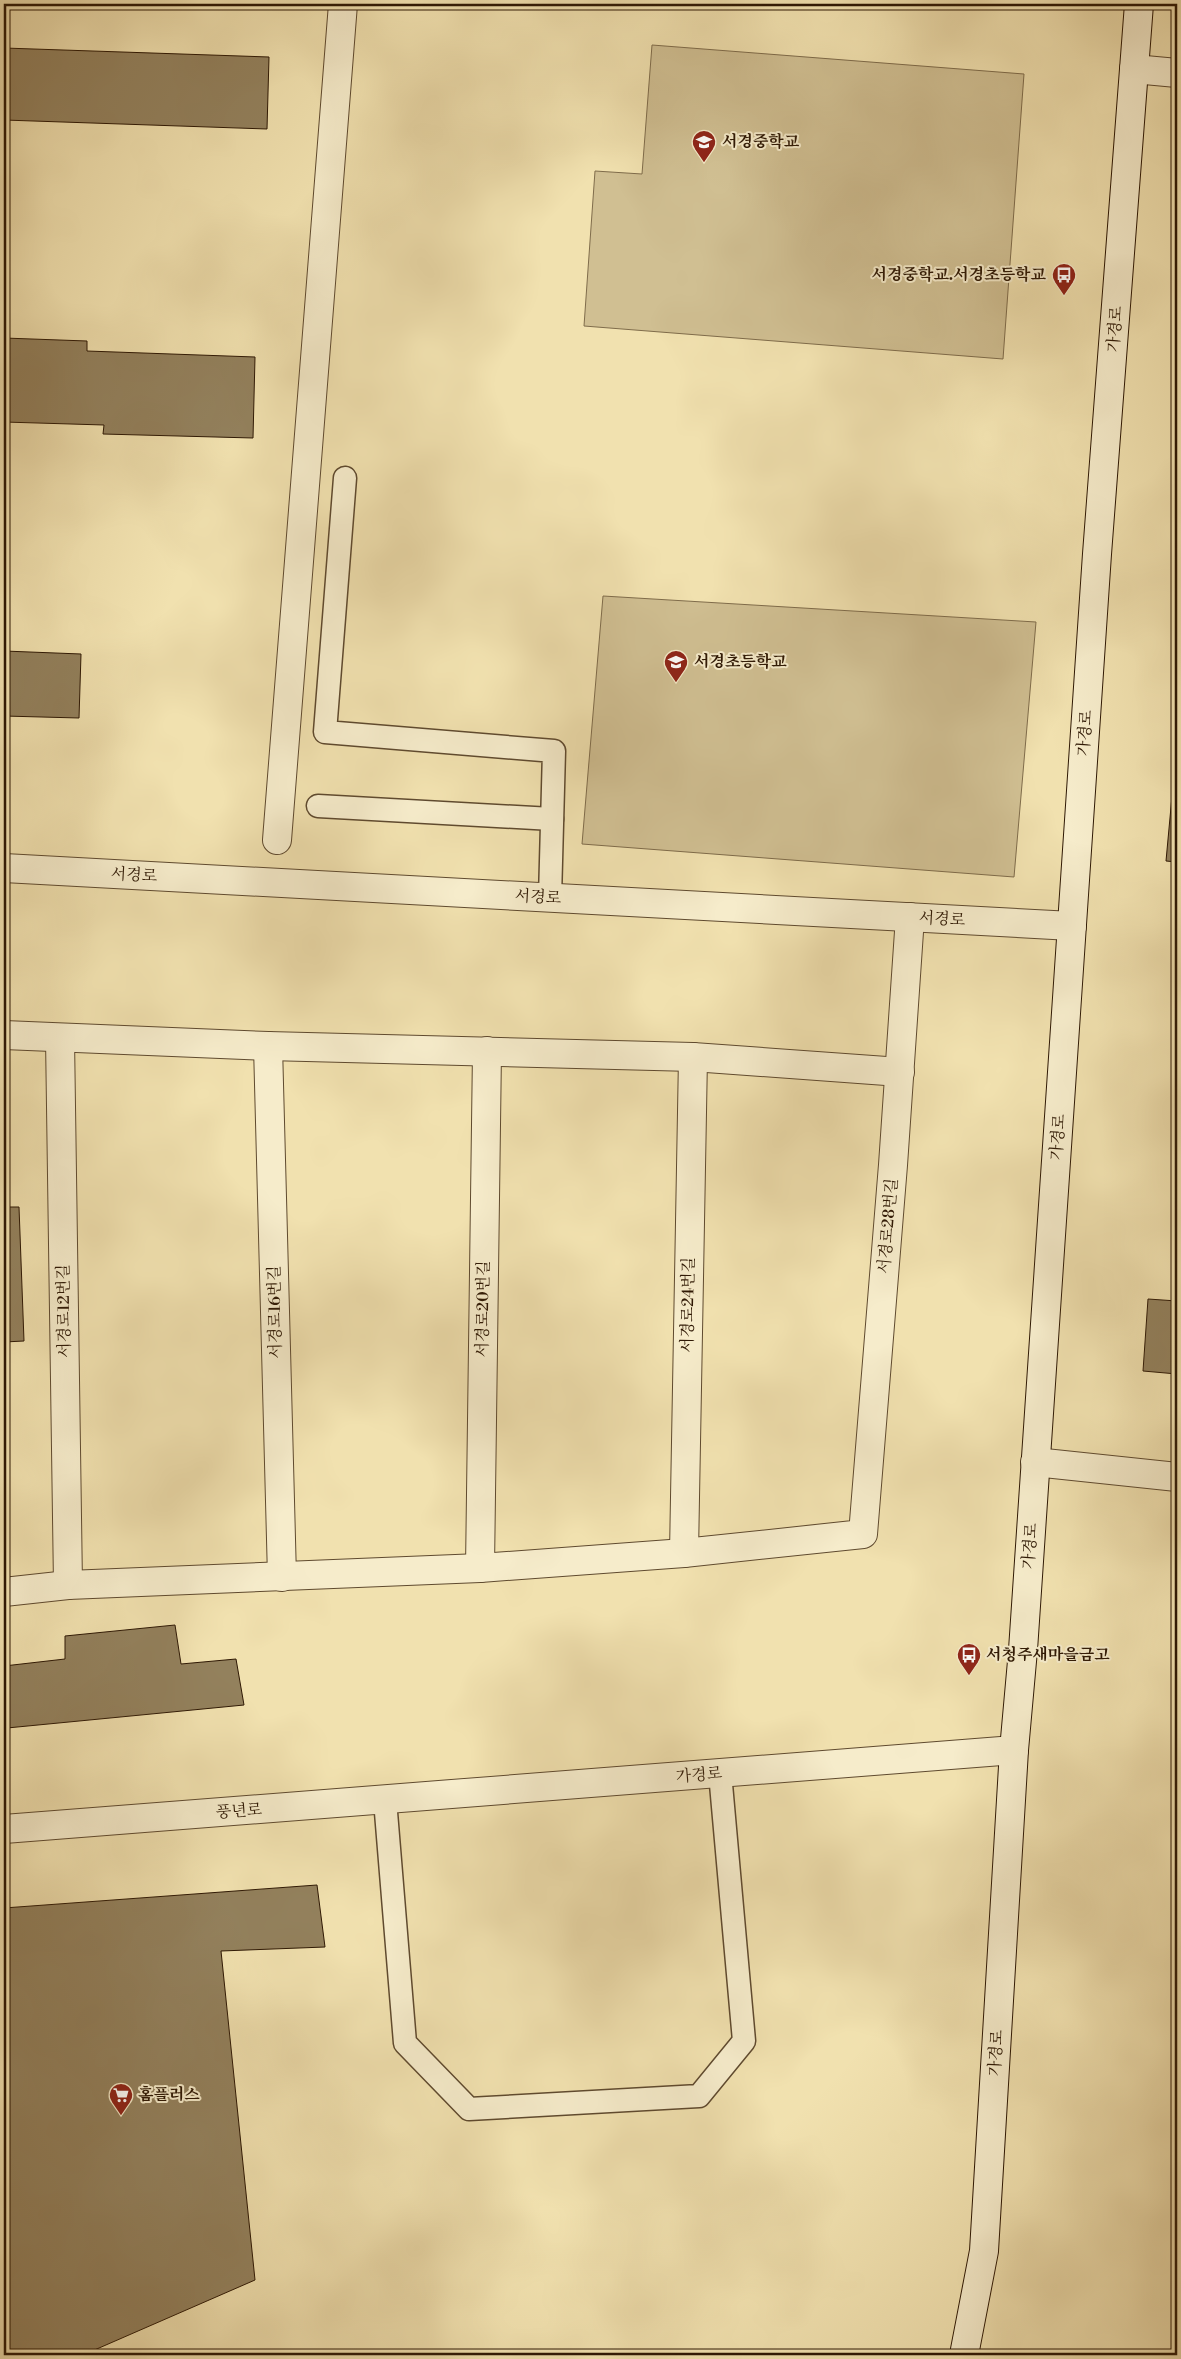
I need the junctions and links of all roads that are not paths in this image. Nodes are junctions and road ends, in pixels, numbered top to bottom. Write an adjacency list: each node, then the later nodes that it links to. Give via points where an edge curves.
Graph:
1 (343, 4): 8 (street)
2 (1140, 4): 3 (street, 가경로)
3 (1134, 69): 4 (street); 12 (street, 가경로)
4 (1177, 73)
5 (345, 478): 7 (lane, via 326,732 554,751)
6 (318, 806): 7 (lane)
7 (552, 819): 10 (lane)
8 (277, 840)
9 (4, 868): 10 (street, 서경로)
10 (550, 898): 11 (street, 서경로)
11 (910, 917): 12 (street, 서경로); 18 (street, 서경로28번길)
12 (1072, 926): 19 (street, 가경로)
13 (4, 1035): 14 (street)
14 (60, 1038): 15 (street); 24 (street, 서경로12번길)
15 (268, 1046): 16 (street); 23 (street, 서경로16번길)
16 (487, 1050): 17 (street); 22 (street, 서경로20번길)
17 (693, 1058): 18 (street); 21 (street, 서경로24번길)
18 (900, 1072): 21 (street, 서경로28번길, via 863,1534)
19 (1035, 1462): 20 (street); 26 (street, 가경로)
20 (1177, 1477)
21 (684, 1553): 22 (street)
22 (480, 1568): 23 (street)
23 (282, 1577): 24 (street)
24 (68, 1585): 25 (street)
25 (4, 1592)
26 (1014, 1750): 27 (street, 가경로); 31 (street, 가경로, via 984,2251)
27 (720, 1773): 28 (street, 가경로); 29 (lane, via 744,2041 699,2096 469,2109 405,2043)
28 (474, 1793): 29 (street, 풍년로)
29 (385, 1800): 30 (street, 풍년로)
30 (4, 1829)
31 (964, 2355)

